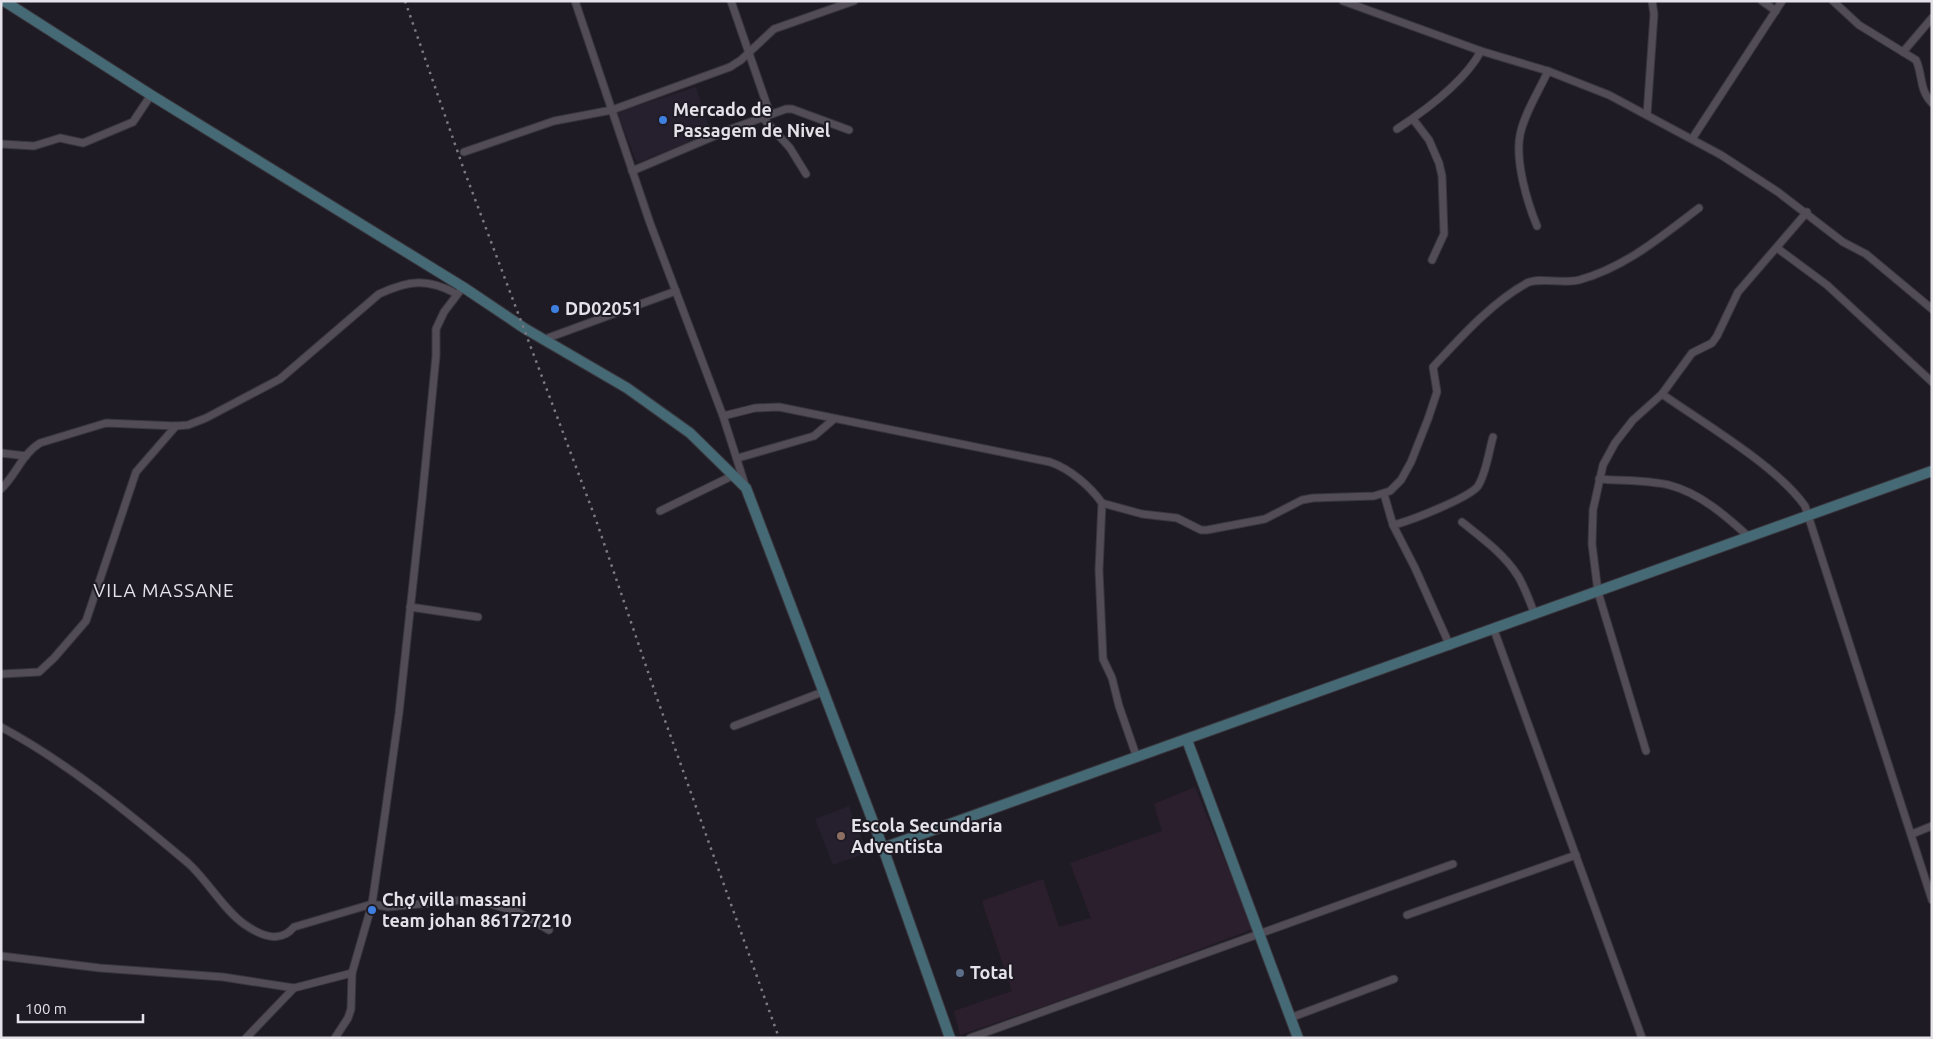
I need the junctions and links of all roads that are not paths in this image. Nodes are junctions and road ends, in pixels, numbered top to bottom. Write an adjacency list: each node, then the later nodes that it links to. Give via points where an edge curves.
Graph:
1 (4, 1): 16 (main road)
2 (575, 1): 18 (street)
3 (730, 1): 14 (street)
4 (854, 1): 14 (street, via 774,30)
5 (1343, 1): 12 (street)
6 (1652, 1): 20 (street, via 1654,14)
7 (1762, 1): 10 (street)
8 (1782, 1): 10 (street)
9 (1833, 1): 13 (street, via 1859,25)
10 (1776, 11): 24 (street)
11 (1932, 18): 13 (street)
12 (1481, 51): 15 (street); 21 (street, via 1468,71)
13 (1903, 52): 17 (street, via 1916,60 1920,84)
14 (749, 53): 18 (street, via 730,67); 19 (street)
15 (1548, 71): 20 (street, via 1594,88); 31 (street, via 1520,135 1525,191)
16 (151, 95): 25 (street, via 133,122 83,143 60,138 34,146); 34 (main road)
17 (1932, 103)
18 (612, 110): 26 (street, via 554,121); 27 (street)
19 (766, 115): 23 (street, via 792,109); 27 (street); 28 (street)
20 (1647, 115): 24 (street)
21 (1413, 118): 22 (street); 33 (street, via 1429,140 1440,163 1442,176 1444,234)
22 (1397, 129)
23 (849, 130)
24 (1692, 139): 30 (street)
25 (1, 144)
26 (464, 152)
27 (632, 171): 35 (street)
28 (806, 174)
29 (1699, 208): 52 (street, via 1646,249 1615,266 1569,282 1528,282 1462,336 1433,367 1436,392 1418,446 1402,480)
30 (1807, 212): 32 (street); 36 (street, via 1843,242 1866,254)
31 (1537, 226)
32 (1777, 248): 38 (street, via 1827,285); 39 (street, via 1738,292 1712,343 1692,353)
33 (1432, 260)
34 (460, 291): 37 (main road); 42 (street, via 424,282 384,292 280,379 206,418); 60 (street, via 436,328 431,414)
35 (676, 291): 37 (street); 40 (street)
36 (1932, 309)
37 (545, 339): 48 (main road, via 666,414 690,432)
38 (1932, 382)
39 (1662, 394): 49 (street, via 1633,420 1615,443); 55 (street, via 1755,459 1800,499)
40 (723, 416): 41 (street, via 755,408 779,407); 46 (street)
41 (834, 419): 46 (street, via 814,436); 53 (street, via 1050,462 1084,484)
42 (176, 426): 45 (street, via 93,425 40,443); 65 (street, via 136,472 86,621 39,672)
43 (1494, 437): 57 (street, via 1481,480 1473,491 1420,518)
44 (1, 453): 45 (street)
45 (26, 456): 51 (street, via 11,480)
46 (738, 458): 50 (street)
47 (1932, 471): 55 (main road)
48 (734, 475): 50 (main road); 54 (street)
49 (1599, 479): 58 (street, via 1670,486 1692,494 1728,517); 59 (street, via 1593,510 1592,544)
50 (746, 488): 66 (main road)
51 (1, 489)
52 (1384, 494): 53 (street, via 1308,499 1291,504 1265,519 1207,530 1177,518 1142,514); 57 (street)
53 (1102, 503): 71 (street, via 1099,570 1103,659)
54 (660, 510)
55 (1808, 516): 58 (main road); 73 (street)
56 (1462, 522): 61 (street, via 1508,563 1518,576)
57 (1393, 526): 64 (street)
58 (1749, 537): 59 (main road)
59 (1598, 592): 61 (main road); 70 (street)
60 (410, 607): 62 (street); 78 (street, via 399,713)
61 (1535, 615): 63 (main road)
62 (478, 617)
63 (1494, 630): 64 (main road); 75 (street)
64 (1450, 646): 69 (main road)
65 (1, 674)
66 (825, 691): 67 (street); 74 (main road)
67 (734, 726)
68 (1, 727): 78 (street, via 40,748 120,809 189,865 244,924 260,933 278,938 287,936 294,928)
69 (1187, 740): 71 (main road); 81 (main road)
70 (1646, 751)
71 (1137, 758): 74 (main road)
72 (1932, 826): 73 (street)
73 (1912, 834): 77 (street)
74 (883, 848): 89 (main road)
75 (1576, 855): 79 (street); 92 (street)
76 (1453, 864): 81 (street)
77 (1932, 900)
78 (372, 904): 80 (street, via 388,907 474,899 518,912); 83 (street)
79 (1407, 915)
80 (549, 930)
81 (1259, 933): 86 (main road); 90 (street)
82 (1, 956): 85 (street, via 100,968 252,980)
83 (352, 973): 85 (street); 88 (street, via 351,1009)
84 (1394, 979): 86 (street)
85 (294, 988): 87 (street)
86 (1290, 1018): 91 (main road)
87 (246, 1038)
88 (335, 1038)
89 (950, 1038)
90 (970, 1038)
91 (1298, 1038)
92 (1642, 1038)

